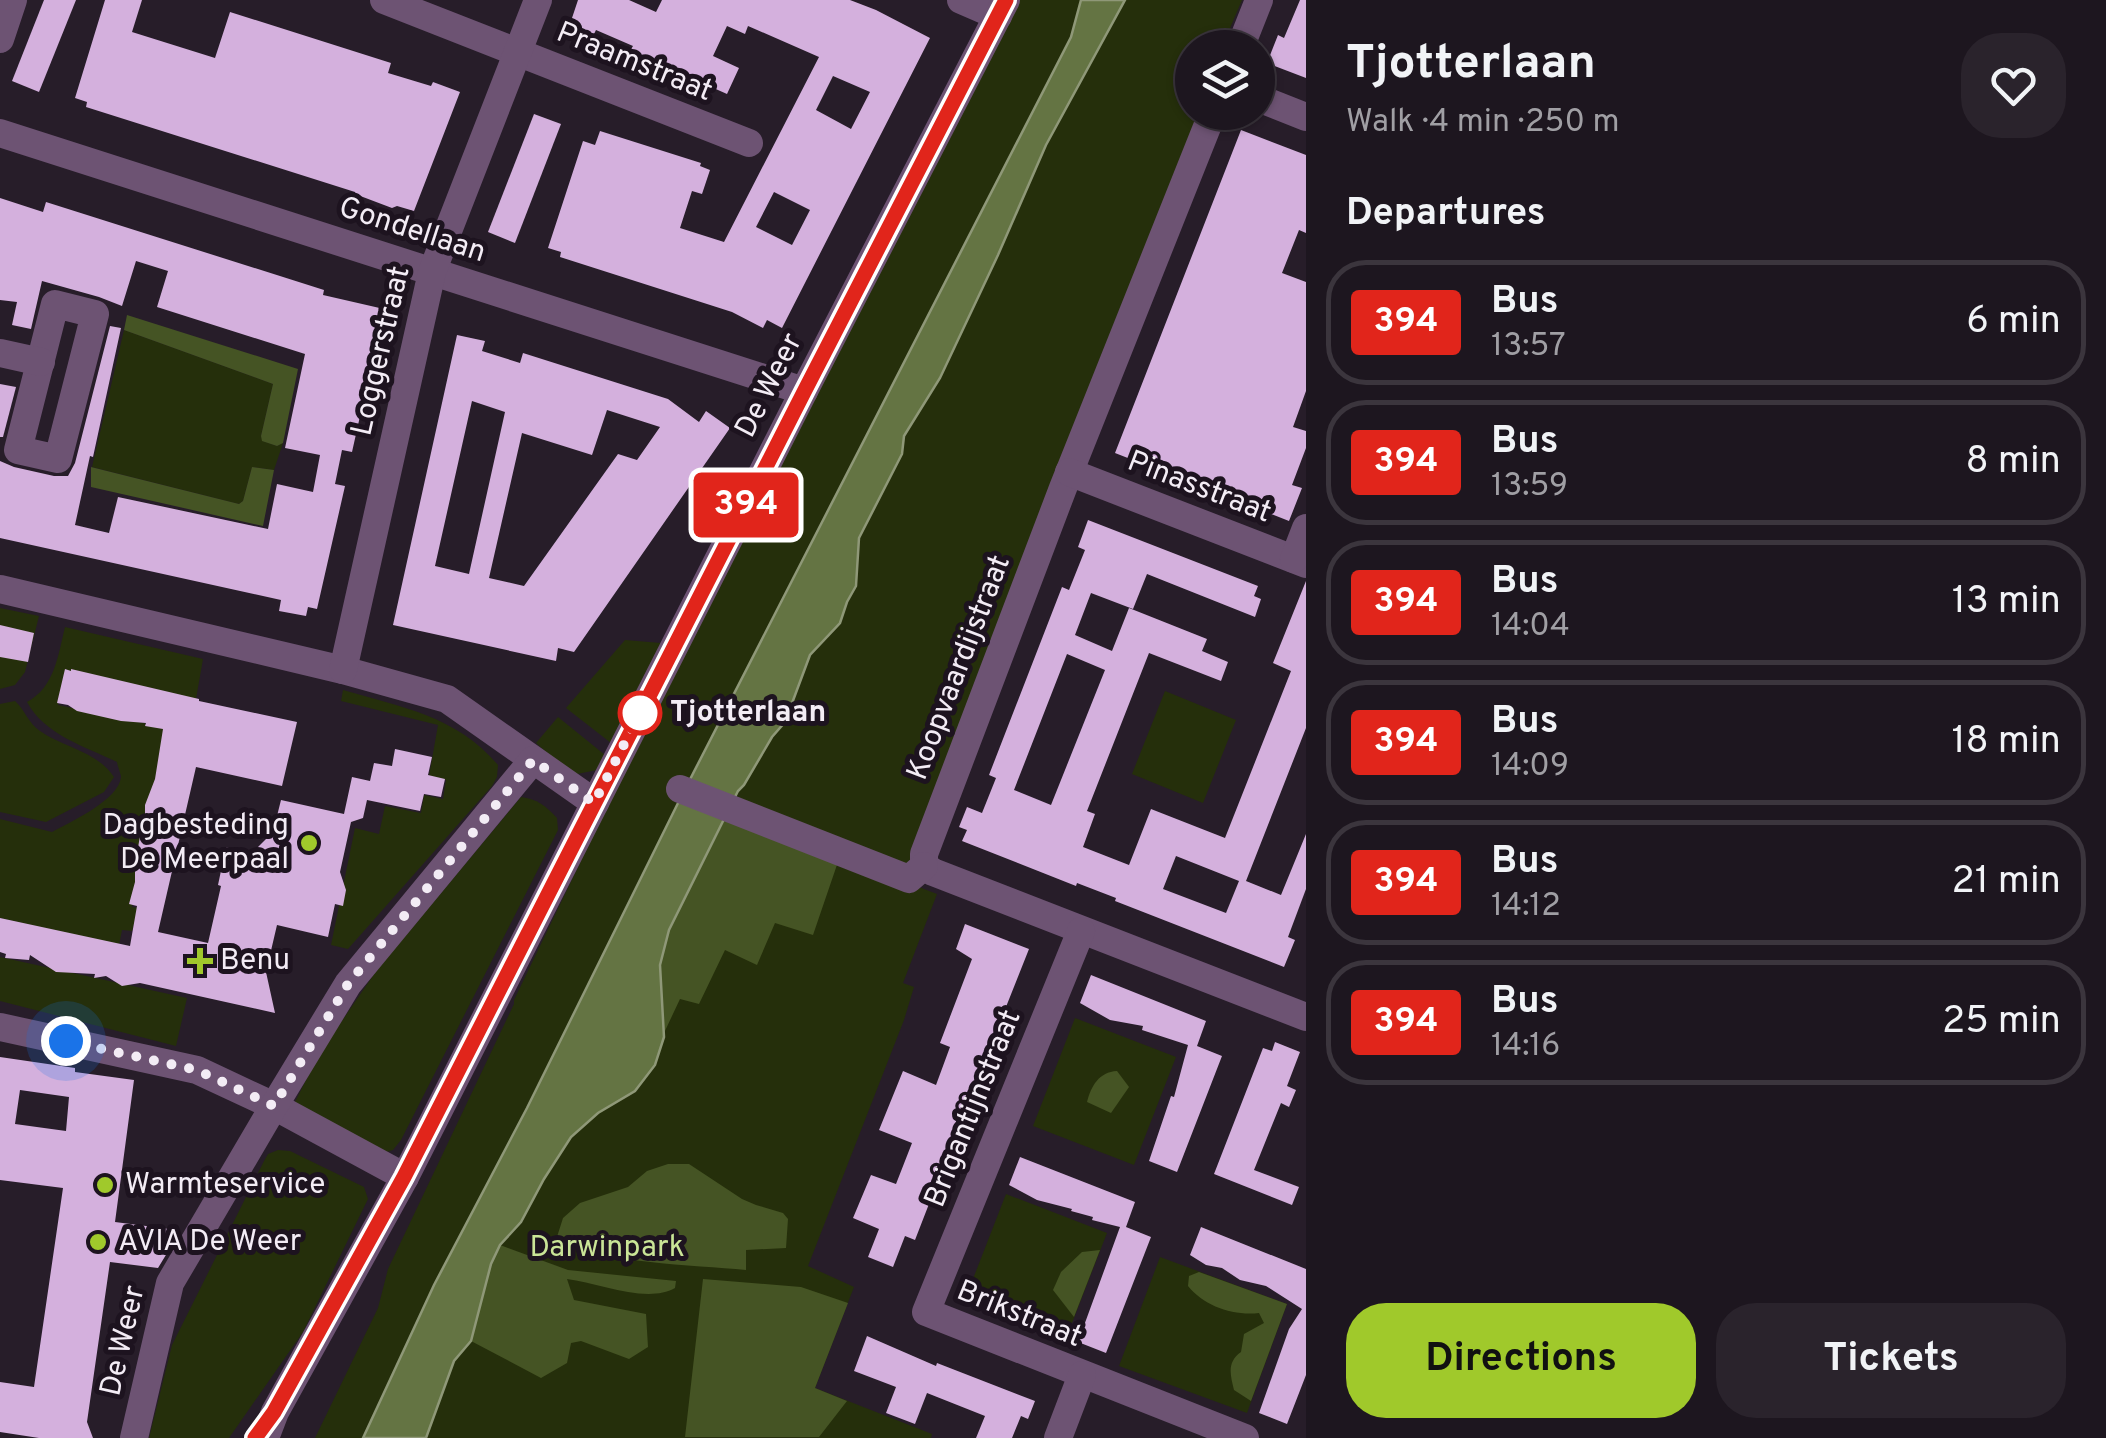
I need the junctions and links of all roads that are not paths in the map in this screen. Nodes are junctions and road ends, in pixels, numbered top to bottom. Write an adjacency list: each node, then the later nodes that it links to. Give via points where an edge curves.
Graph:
1 (384, 0): 7 (street, Praamstraat)
2 (538, 0): 7 (street, Loggerstraat)
3 (961, 0): 5 (street)
4 (1258, 0): 6 (street)
5 (1002, 8): 16 (street, De Weer)
6 (1247, 30)
7 (518, 51): 12 (street, Praamstraat); 13 (street, Loggerstraat)
8 (1275, 105): 9 (street)
9 (1306, 117)
10 (1206, 130): 17 (street, Koopvaardijstraat)
11 (0, 133): 13 (street, Gondellaan)
12 (749, 143)
13 (432, 272): 16 (street, Gondellaan); 21 (street, Loggerstraat)
14 (0, 353): 15 (street)
15 (40, 362): 15 (street, via 55,304 95,314 58,460 18,450)
16 (804, 392): 24 (street, De Weer)
17 (1069, 472): 19 (street, Pinasstraat); 25 (street, Koopvaardijstraat)
18 (1306, 528): 19 (street)
19 (1300, 562)
20 (0, 590): 21 (street)
21 (342, 670): 22 (street, via 446,698)
22 (533, 760): 24 (street); 29 (street, De Weer, via 348,984)
23 (680, 789): 25 (street, via 909,879)
24 (594, 803): 30 (street, De Weer)
25 (924, 866): 26 (street)
26 (1082, 931): 27 (street); 31 (street, Brigantijnstraat)
27 (1305, 1013)
28 (0, 1027): 29 (street, via 197,1070)
29 (274, 1106): 30 (street); 34 (street, De Weer, via 170,1283)
30 (404, 1177): 33 (street, De Weer)
31 (926, 1312): 32 (street, Brikstraat)
32 (1082, 1375): 36 (street, Brikstraat); 37 (street)
33 (270, 1425): 35 (street, De Weer)
34 (134, 1438)
35 (255, 1438)
36 (1058, 1438)
37 (1245, 1438)

